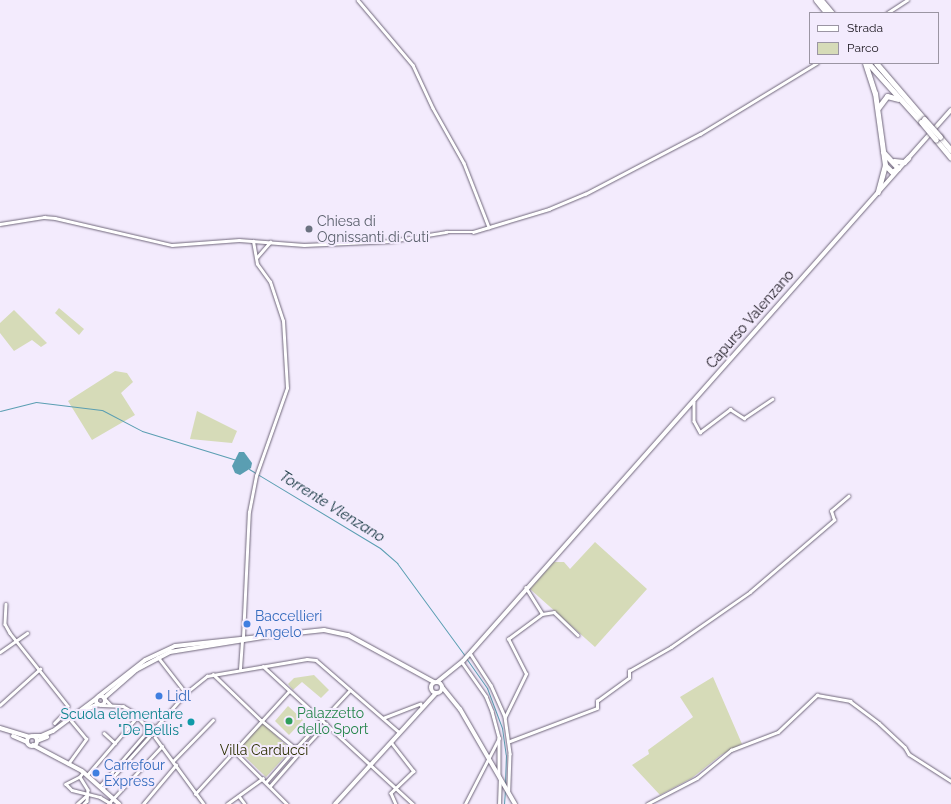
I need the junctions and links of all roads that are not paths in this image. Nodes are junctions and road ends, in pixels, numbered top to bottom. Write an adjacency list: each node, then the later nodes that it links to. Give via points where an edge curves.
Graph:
1 (358, 0): 25 (street, via 413,65 433,108 464,163)
2 (816, 0): 5 (highway)
3 (821, 0): 6 (highway)
4 (907, 0): 7 (street)
5 (826, 12)
6 (831, 12)
7 (889, 12)
8 (815, 64): 25 (street, via 743,109 585,194 549,209)
9 (865, 64): 12 (highway, via 871,76)
10 (869, 64): 14 (highway)
11 (877, 64): 14 (highway)
12 (878, 108): 14 (highway, via 882,99 893,95); 17 (highway)
13 (951, 110): 18 (street, Capurso Valenzano)
14 (921, 120): 15 (highway, bridge)
15 (938, 139): 16 (highway); 19 (highway)
16 (950, 148)
17 (882, 151): 20 (highway); 21 (highway)
18 (908, 158): 20 (highway, via 904,162); 22 (street, Capurso Valenzano)
19 (951, 158)
20 (894, 161): 22 (highway, via 898,168)
21 (885, 165): 22 (highway, via 890,171); 23 (highway)
22 (896, 171): 23 (street, Capurso Valenzano)
23 (878, 192): 29 (street, Capurso Valenzano)
24 (0, 224): 26 (street, via 44,217 137,235 172,245)
25 (490, 227): 27 (street, via 473,232 446,232 391,241 304,245)
26 (253, 241): 27 (street); 28 (street)
27 (270, 242): 28 (street)
28 (256, 258): 37 (street, via 257,264 270,282 282,321 286,388 256,476 248,512)
29 (694, 399): 30 (street, via 694,421 700,432 730,409 744,418); 32 (street, Capurso Valenzano)
30 (772, 399)
31 (848, 496): 85 (street, via 831,511 834,520 750,592 671,647 629,671 629,678 597,701 597,708)
32 (526, 588): 34 (street); 40 (street, Capurso Valenzano)
33 (6, 604): 38 (street, via 5,624)
34 (542, 614): 36 (street, via 554,612); 64 (street, via 508,639 526,674)
35 (27, 633): 38 (street)
36 (578, 635)
37 (243, 639): 41 (street, via 185,648); 45 (street); 48 (street, via 317,630 337,632 363,643); 56 (street, via 183,645 161,652 140,664)
38 (16, 641): 39 (street); 44 (street)
39 (0, 652)
40 (470, 654): 42 (street, Capurso Valenzano); 64 (street, via 491,685)
41 (158, 657): 54 (street); 57 (street, via 123,680)
42 (463, 662): 46 (street, Capurso Valenzano); 83 (street, via 486,696)
43 (263, 666): 45 (street); 51 (street, via 307,659 316,660); 52 (street)
44 (40, 669): 59 (street); 62 (street, via 68,706)
45 (240, 670): 47 (street)
46 (452, 672): 49 (street); 50 (street)
47 (213, 674): 54 (street); 68 (street)
48 (424, 678): 49 (street); 53 (street)
49 (436, 682): 50 (street); 53 (street)
50 (441, 686): 53 (street); 55 (street)
51 (350, 690): 65 (street); 69 (street)
52 (289, 691): 68 (street); 69 (street)
53 (434, 691): 55 (street); 61 (street)
54 (186, 693): 74 (street)
55 (449, 695): 93 (street)
56 (98, 697): 57 (street); 58 (street); 66 (street)
57 (104, 699): 58 (street); 60 (street)
58 (100, 704): 60 (street); 66 (street, via 89,707)
59 (0, 705)
60 (112, 705): 63 (street, via 123,706)
61 (423, 705): 65 (street); 77 (street)
62 (64, 714): 66 (street); 70 (street)
63 (138, 716): 73 (street); 87 (street)
64 (505, 717): 85 (street)
65 (383, 718): 77 (street)
66 (70, 720): 81 (street, via 45,735); 86 (street); 95 (street, via 86,739)
67 (213, 720): 94 (street)
68 (261, 720): 89 (street); 90 (street)
69 (322, 720): 71 (street); 72 (street)
70 (55, 723)
71 (326, 724): 76 (street); 97 (street)
72 (316, 726): 76 (street); 89 (street)
73 (147, 727): 74 (street); 79 (street)
74 (156, 727): 80 (street, via 158,732)
75 (0, 729): 81 (street)
76 (320, 730): 91 (street)
77 (399, 732): 84 (street)
78 (104, 733): 87 (street)
79 (145, 734): 82 (street); 107 (street)
80 (155, 737): 82 (street); 88 (street)
81 (30, 738): 86 (street); 86 (street)
82 (149, 738): 107 (street)
83 (499, 738): 93 (street); 101 (street)
84 (390, 741): 97 (street); 108 (street, via 414,771)
85 (510, 741): 109 (street)
86 (35, 743): 95 (street, via 41,751)
87 (115, 743): 98 (street)
88 (162, 746): 94 (street); 113 (street)
89 (295, 748): 91 (street); 92 (street); 99 (street)
90 (234, 751): 102 (street); 110 (street)
91 (301, 751): 92 (street)
92 (298, 754): 103 (street)
93 (489, 758): 101 (street); 125 (street)
94 (173, 761): 96 (street)
95 (67, 764): 98 (street)
96 (176, 765): 110 (street); 117 (street)
97 (369, 765): 108 (street); 122 (street)
98 (86, 773): 100 (street); 107 (street)
99 (272, 775): 103 (street); 105 (street)
100 (80, 776): 111 (street); 111 (street, via 66,784 72,790)
101 (500, 777): 109 (street); 126 (street)
102 (263, 778): 105 (street); 112 (street)
103 (277, 779): 106 (street)
104 (951, 781): 128 (street, via 909,754 879,723 850,701 817,695 778,732 731,750 697,778)
105 (266, 782): 106 (street)
106 (270, 786): 121 (street)
107 (101, 787): 113 (street)
108 (396, 789): 123 (street, via 390,796); 124 (street)
109 (508, 791): 127 (street)
110 (195, 794): 118 (street)
111 (88, 795): 113 (street, via 100,796); 114 (street); 115 (street)
112 (239, 796): 119 (street); 120 (street)
113 (110, 802): 116 (street)
114 (77, 804)
115 (84, 804)
116 (119, 804)
117 (143, 804)
118 (204, 804)
119 (227, 804)
120 (245, 804)
121 (288, 804)
122 (335, 804)
123 (396, 804)
124 (413, 804)
125 (465, 804)
126 (499, 804)
127 (515, 804)
128 (646, 804)

